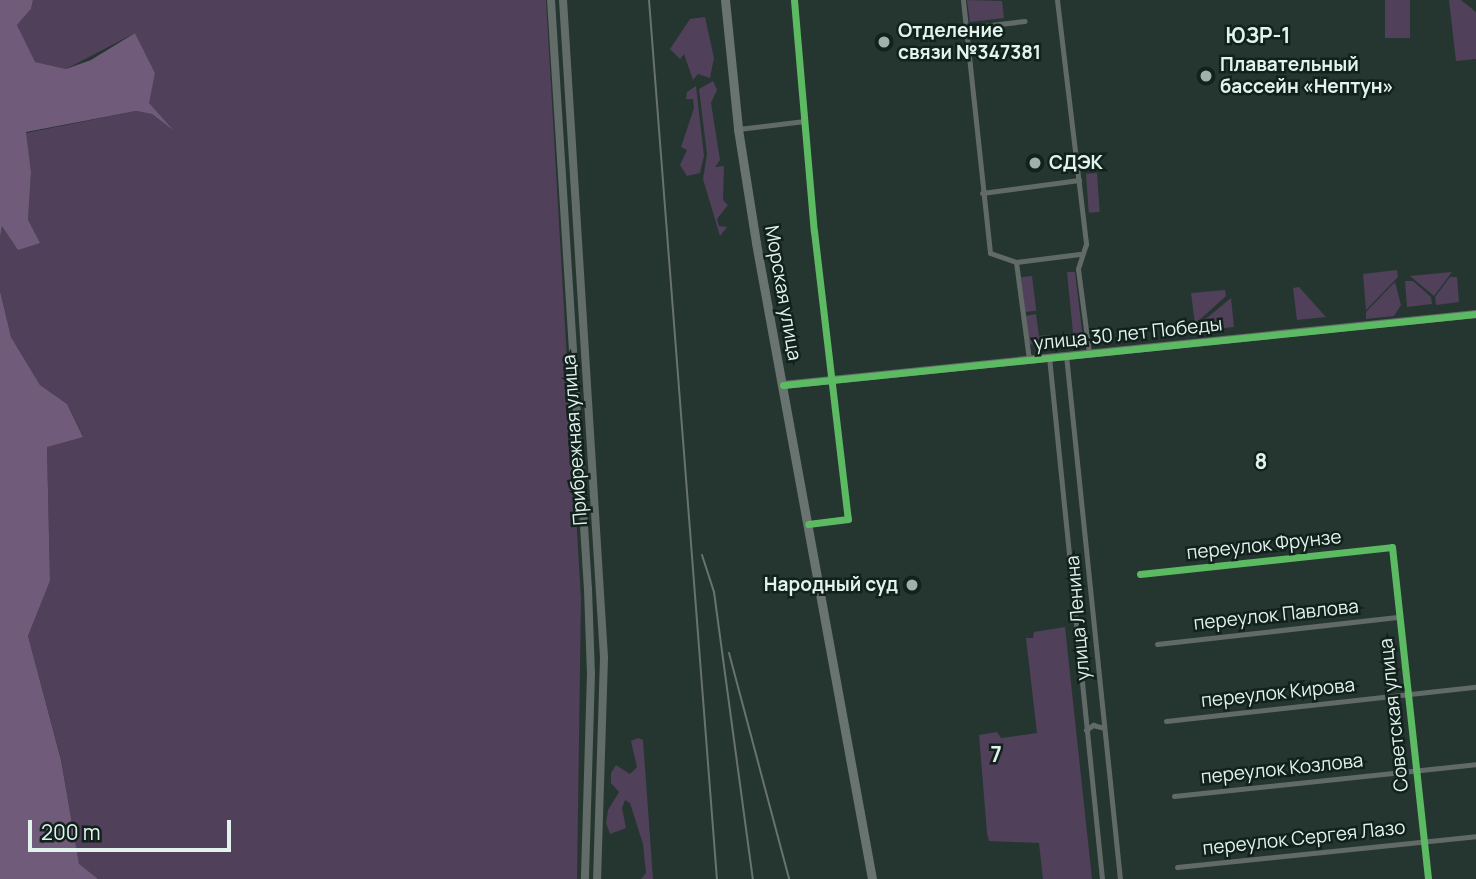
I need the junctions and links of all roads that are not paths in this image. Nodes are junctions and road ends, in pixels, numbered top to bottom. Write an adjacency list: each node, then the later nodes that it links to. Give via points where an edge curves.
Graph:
1 (551, 0): 38 (main road, Прибрежная улица, via 591,673)
2 (563, 0): 39 (main road, Прибрежная улица, via 604,658)
3 (725, 0): 10 (main road, Морская улица)
4 (794, 0): 9 (street)
5 (963, 0): 8 (street)
6 (1058, 0): 11 (street)
7 (1026, 21): 8 (street)
8 (966, 28): 12 (street)
9 (805, 121): 10 (street); 20 (street)
10 (738, 129): 21 (main road, Морская улица)
11 (1079, 180): 12 (street); 13 (street, via 1086,244)
12 (982, 193): 14 (street, via 990,253)
13 (1079, 254): 14 (street); 16 (street)
14 (1016, 262): 19 (street)
15 (1476, 314): 16 (main road, улица 30 лет Победы)
16 (1090, 352): 17 (main road, улица 30 лет Победы)
17 (1066, 355): 18 (main road, улица 30 лет Победы); 30 (street, улица Ленина)
18 (1049, 357): 19 (main road, улица 30 лет Победы); 31 (street, улица Ленина)
19 (1029, 360): 20 (main road, улица 30 лет Победы)
20 (833, 381): 21 (main road, улица 30 лет Победы); 22 (street, via 848,519)
21 (783, 385): 22 (main road, Морская улица)
22 (808, 524): 40 (main road, Морская улица)
23 (1392, 547): 24 (street, переулок Фрунзе); 25 (street, Советская улица)
24 (1140, 574)
25 (1399, 617): 26 (street, переулок Павлова); 28 (street, Советская улица)
26 (1157, 644)
27 (1476, 687): 28 (street, переулок Кирова)
28 (1407, 694): 29 (street, переулок Кирова); 33 (street, Советская улица)
29 (1166, 721)
30 (1104, 728): 31 (street, via 1093,725); 42 (street, улица Ленина)
31 (1086, 730): 41 (street, улица Ленина)
32 (1476, 764): 33 (street, переулок Козлова)
33 (1415, 771): 34 (street, переулок Козлова); 36 (street, Советская улица)
34 (1174, 796)
35 (1476, 836): 36 (street, переулок Сергея Лазо)
36 (1423, 841): 37 (street, переулок Сергея Лазо); 43 (street, Советская улица)
37 (1177, 867)
38 (585, 879)
39 (597, 879)
40 (872, 879)
41 (1102, 879)
42 (1121, 879)
43 (1427, 879)

